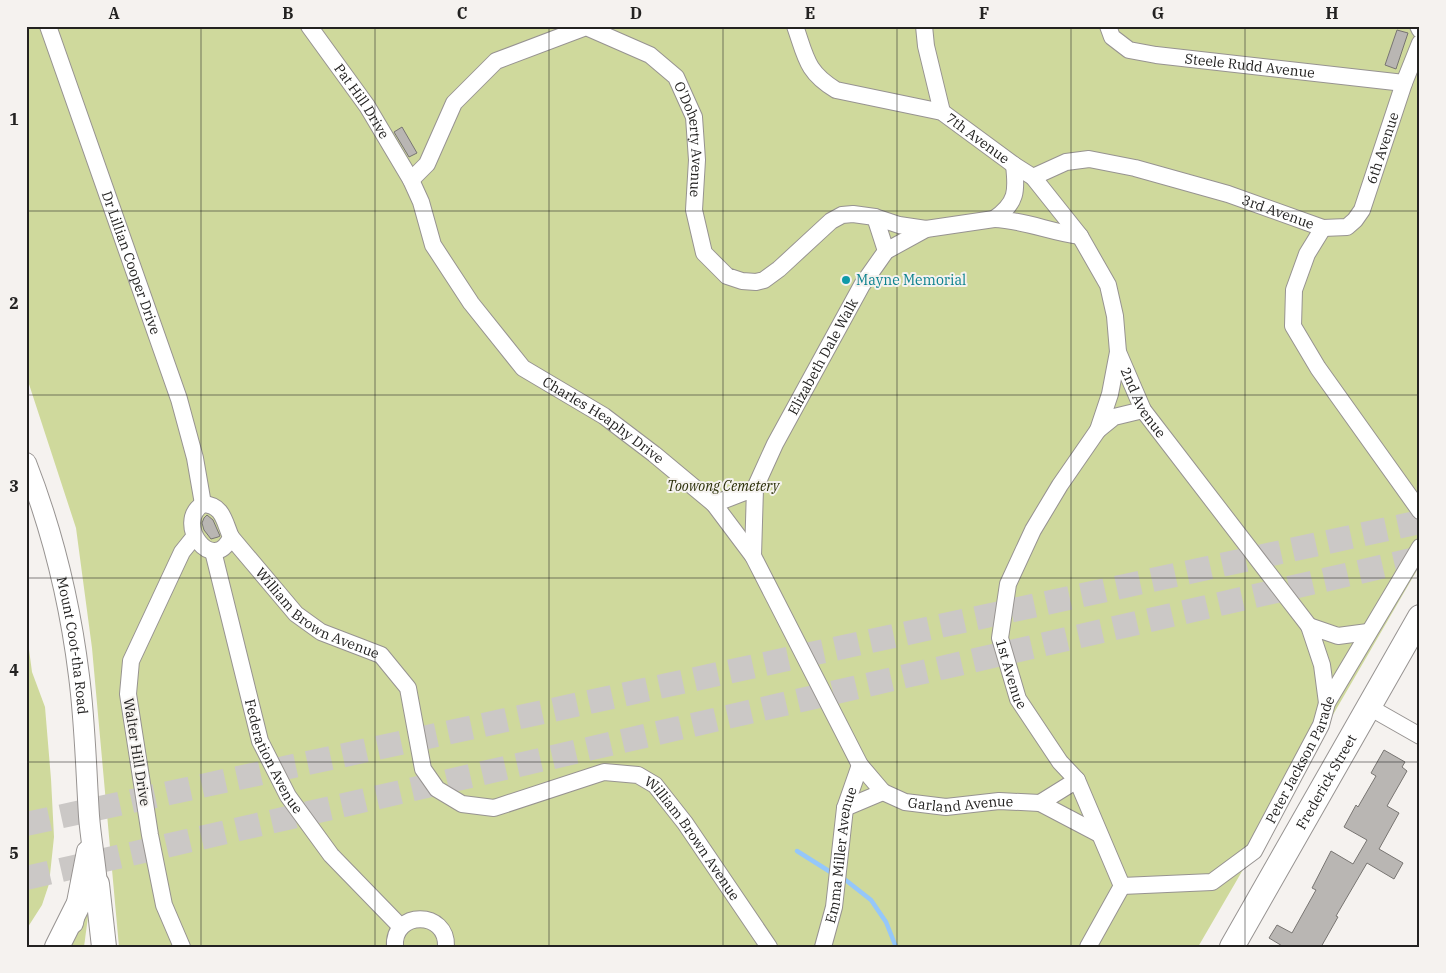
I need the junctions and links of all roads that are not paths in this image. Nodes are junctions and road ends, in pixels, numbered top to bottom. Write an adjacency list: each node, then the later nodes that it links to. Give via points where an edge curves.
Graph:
1 (48, 26): 26 (street, Dr Lillian Cooper Drive, via 179,399)
2 (309, 26): 14 (street, Pat Hill Drive, via 366,106)
3 (796, 26): 11 (street, via 812,72 836,90)
4 (924, 26): 11 (street)
5 (1108, 26): 10 (street, Steele Rudd Avenue, via 1112,37 1129,50 1156,56)
6 (1418, 26): 8 (street)
7 (585, 27): 14 (street, O'Doherty Avenue, via 496,62 454,103 427,164); 15 (street, O'Doherty Avenue, via 650,55 676,77 694,117 697,160 694,210 704,253 727,276 742,281 764,280 831,221 842,215)
8 (1420, 30)
9 (1420, 43): 10 (street, 6th Avenue)
10 (1404, 83): 17 (street, 6th Avenue, via 1362,210 1347,227)
11 (942, 112): 12 (street, 7th Avenue)
12 (1014, 165): 13 (street, 2nd Avenue); 16 (street, via 1014,197 1007,210)
13 (1033, 177): 17 (street, 3rd Avenue, via 1066,162 1089,160 1135,168 1228,194); 19 (street, 2nd Avenue)
14 (411, 180): 27 (street, Charles Heaphy Drive, via 434,245 471,303 523,368 604,416)
15 (875, 217): 18 (street, O'Doherty Avenue); 20 (street)
16 (994, 219): 18 (street, Elizabeth Dale Walk); 19 (street, Elizabeth Dale Walk, via 1012,220)
17 (1323, 228): 28 (street, 3rd Avenue, via 1307,254 1294,290 1293,326 1318,368)
18 (926, 230): 20 (street, Elizabeth Dale Walk)
19 (1080, 236): 21 (street, 2nd Avenue, via 1108,285)
20 (886, 251): 25 (street, Elizabeth Dale Walk, via 839,326)
21 (1118, 352): 22 (street, 2nd Avenue); 23 (street, via 1110,394)
22 (1142, 410): 23 (street, via 1114,417); 35 (street, 2nd Avenue)
23 (1098, 430): 41 (street, 1st Avenue, via 1032,530 1008,584 1000,638 1018,699 1060,762)
24 (26, 463): 45 (main road, Mount Coot-tha Road, via 50,533 68,607 79,677)
25 (755, 488): 27 (street); 33 (street)
26 (203, 504): 29 (street, via 193,515); 30 (street, via 213,505 220,511)
27 (714, 504): 33 (street, Charles Heaphy Drive)
28 (1420, 511)
29 (194, 537): 32 (street, via 203,548); 55 (street, Walter Hill Drive, via 182,552 131,661 128,694 164,905)
30 (231, 537): 32 (street, via 227,545); 58 (street, William Brown Avenue, via 296,614 321,632 381,655 408,688 423,769 437,789 462,804 494,808 604,772 638,775 655,785 685,823)
31 (1420, 547): 36 (street, Peter Jackson Parade)
32 (213, 551): 50 (street, Federation Avenue, via 260,741 288,796 331,855)
33 (753, 556): 40 (street, Charles Heaphy Drive)
34 (1420, 617): 38 (highway, Frederick Street)
35 (1310, 626): 36 (street, via 1338,636); 37 (street, via 1322,665)
36 (1368, 632): 37 (street, Peter Jackson Parade)
37 (1327, 703): 48 (street, Peter Jackson Parade, via 1321,725 1254,851 1212,882)
38 (1369, 707): 39 (street); 61 (highway, Frederick Street)
39 (1420, 736)
40 (860, 765): 42 (street, Charles Heaphy Drive); 44 (street, Emma Miller Avenue)
41 (1077, 780): 43 (street); 46 (street, 1st Avenue)
42 (884, 792): 43 (street, Garland Avenue, via 905,802 946,807 999,801); 44 (street)
43 (1040, 803): 46 (street)
44 (845, 808): 59 (street, Emma Miller Avenue, via 834,907)
45 (90, 834): 47 (main road, Mount Coot-tha Road); 49 (main road, Mount Coot-tha Road)
46 (1099, 834): 48 (street, 1st Avenue)
47 (97, 884): 53 (main road, Mount Coot-tha Road); 54 (highway)
48 (1122, 886): 60 (street)
49 (77, 907): 51 (highway); 52 (main road, Mount Coot-tha Road)
50 (401, 927): 56 (street); 57 (street, via 417,918 434,922 445,936)
51 (57, 947)
52 (65, 947)
53 (94, 947)
54 (104, 947)
55 (182, 947)
56 (395, 947)
57 (446, 947)
58 (769, 947)
59 (823, 947)
60 (1088, 947)
61 (1232, 947)

